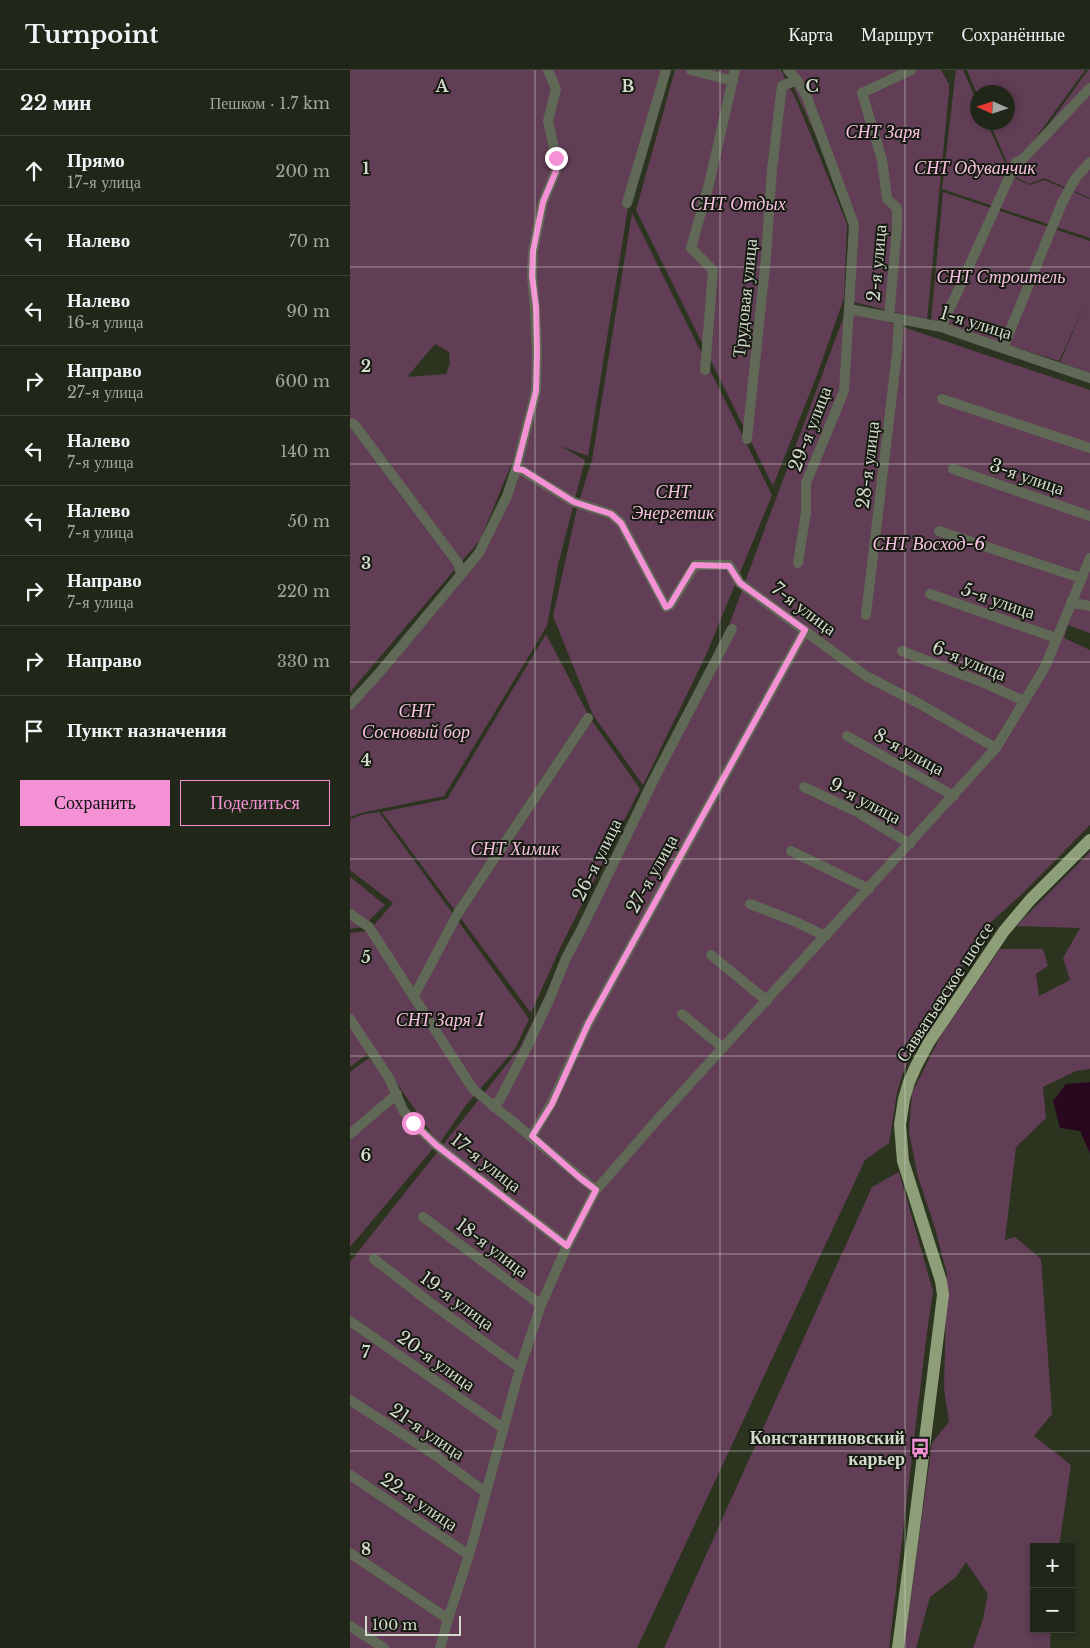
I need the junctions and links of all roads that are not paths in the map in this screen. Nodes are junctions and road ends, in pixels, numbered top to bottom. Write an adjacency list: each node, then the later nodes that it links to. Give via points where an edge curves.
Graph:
1 (548, 70): 21 (street, via 556,90 548,121 556,171 543,202 533,251 536,391)
2 (666, 70): 10 (street)
3 (691, 70): 6 (street)
4 (788, 70): 7 (street, 29-я улица)
5 (911, 70): 12 (street, 2-я улица, via 862,93 882,160 887,199 897,208)
6 (734, 75): 15 (street, via 691,248 713,270)
7 (797, 80): 11 (street, 29-я улица, via 807,97 854,225); 19 (street, Трудовая улица, via 782,86)
8 (1090, 88): 13 (street, via 1022,160 1016,162)
9 (1090, 162): 14 (street, via 1075,179 1062,203)
10 (627, 203)
11 (849, 308): 12 (street, 1-я улица); 26 (street, 29-я улица, via 844,390 806,483 806,512)
12 (894, 318): 13 (street, 1-я улица); 32 (street, 28-я улица, via 897,353)
13 (941, 327): 14 (street, 1-я улица)
14 (1003, 348): 16 (street, 1-я улица)
15 (705, 370)
16 (1090, 378)
17 (942, 399): 20 (street)
18 (350, 423): 27 (street, via 354,424 458,563)
19 (747, 439)
20 (1090, 448)
21 (516, 469): 27 (street, via 507,496 479,553); 34 (street, 7-я улица, via 523,470 574,502 611,514 621,523 666,607 694,565 729,566 740,583)
22 (953, 469): 23 (street, 3-я улица)
23 (1090, 516)
24 (940, 531): 28 (street)
25 (1090, 558): 28 (street)
26 (798, 563)
27 (461, 574): 38 (street)
28 (1081, 578): 30 (street)
29 (930, 594): 35 (street, 5-я улица)
30 (1071, 602): 31 (street); 35 (street)
31 (1090, 606)
32 (866, 615)
33 (732, 629): 58 (street, 26-я улица, via 653,781 566,958 526,1049)
34 (805, 630): 41 (street, 7-я улица, via 866,676); 60 (street, 27-я улица, via 588,1024 552,1104)
35 (1056, 638): 37 (street)
36 (902, 651): 37 (street, 6-я улица)
37 (1024, 702): 41 (street)
38 (350, 705)
39 (588, 718): 52 (street, via 458,912)
40 (847, 736): 43 (street, 8-я улица)
41 (996, 748): 43 (street)
42 (804, 787): 45 (street, 9-я улица, via 857,812)
43 (954, 796): 45 (street)
44 (1090, 840): 78 (main road, Савватьевское шоссе, via 1016,916 974,973 920,1058 902,1108 900,1143 904,1167 943,1295)
45 (910, 844): 47 (street)
46 (791, 851): 47 (street)
47 (869, 889): 50 (street)
48 (750, 904): 50 (street)
49 (350, 914): 52 (street, via 368,927)
50 (827, 935): 53 (street)
51 (711, 955): 53 (street)
52 (414, 996): 58 (street, via 473,1089)
53 (767, 1001): 56 (street)
54 (682, 1014): 56 (street)
55 (350, 1019): 57 (street, 17-я улица)
56 (723, 1048): 61 (street)
57 (397, 1094): 59 (street); 63 (street, 17-я улица, via 403,1110 436,1145)
58 (494, 1107): 60 (street)
59 (350, 1134)
60 (532, 1136): 61 (street)
61 (596, 1190): 63 (street)
62 (423, 1217): 65 (street, 18-я улица)
63 (567, 1246): 65 (street)
64 (374, 1259): 67 (street, 19-я улица)
65 (542, 1305): 67 (street)
66 (350, 1321): 69 (street, 20-я улица)
67 (520, 1368): 69 (street)
68 (350, 1400): 71 (street, 21-я улица)
69 (503, 1428): 71 (street)
70 (350, 1475): 73 (street, 22-я улица)
71 (485, 1492): 73 (street)
72 (350, 1553): 74 (street)
73 (469, 1555): 74 (street)
74 (448, 1619): 77 (street)
75 (350, 1626): 76 (street)
76 (384, 1648)
77 (440, 1648)
78 (898, 1648)

